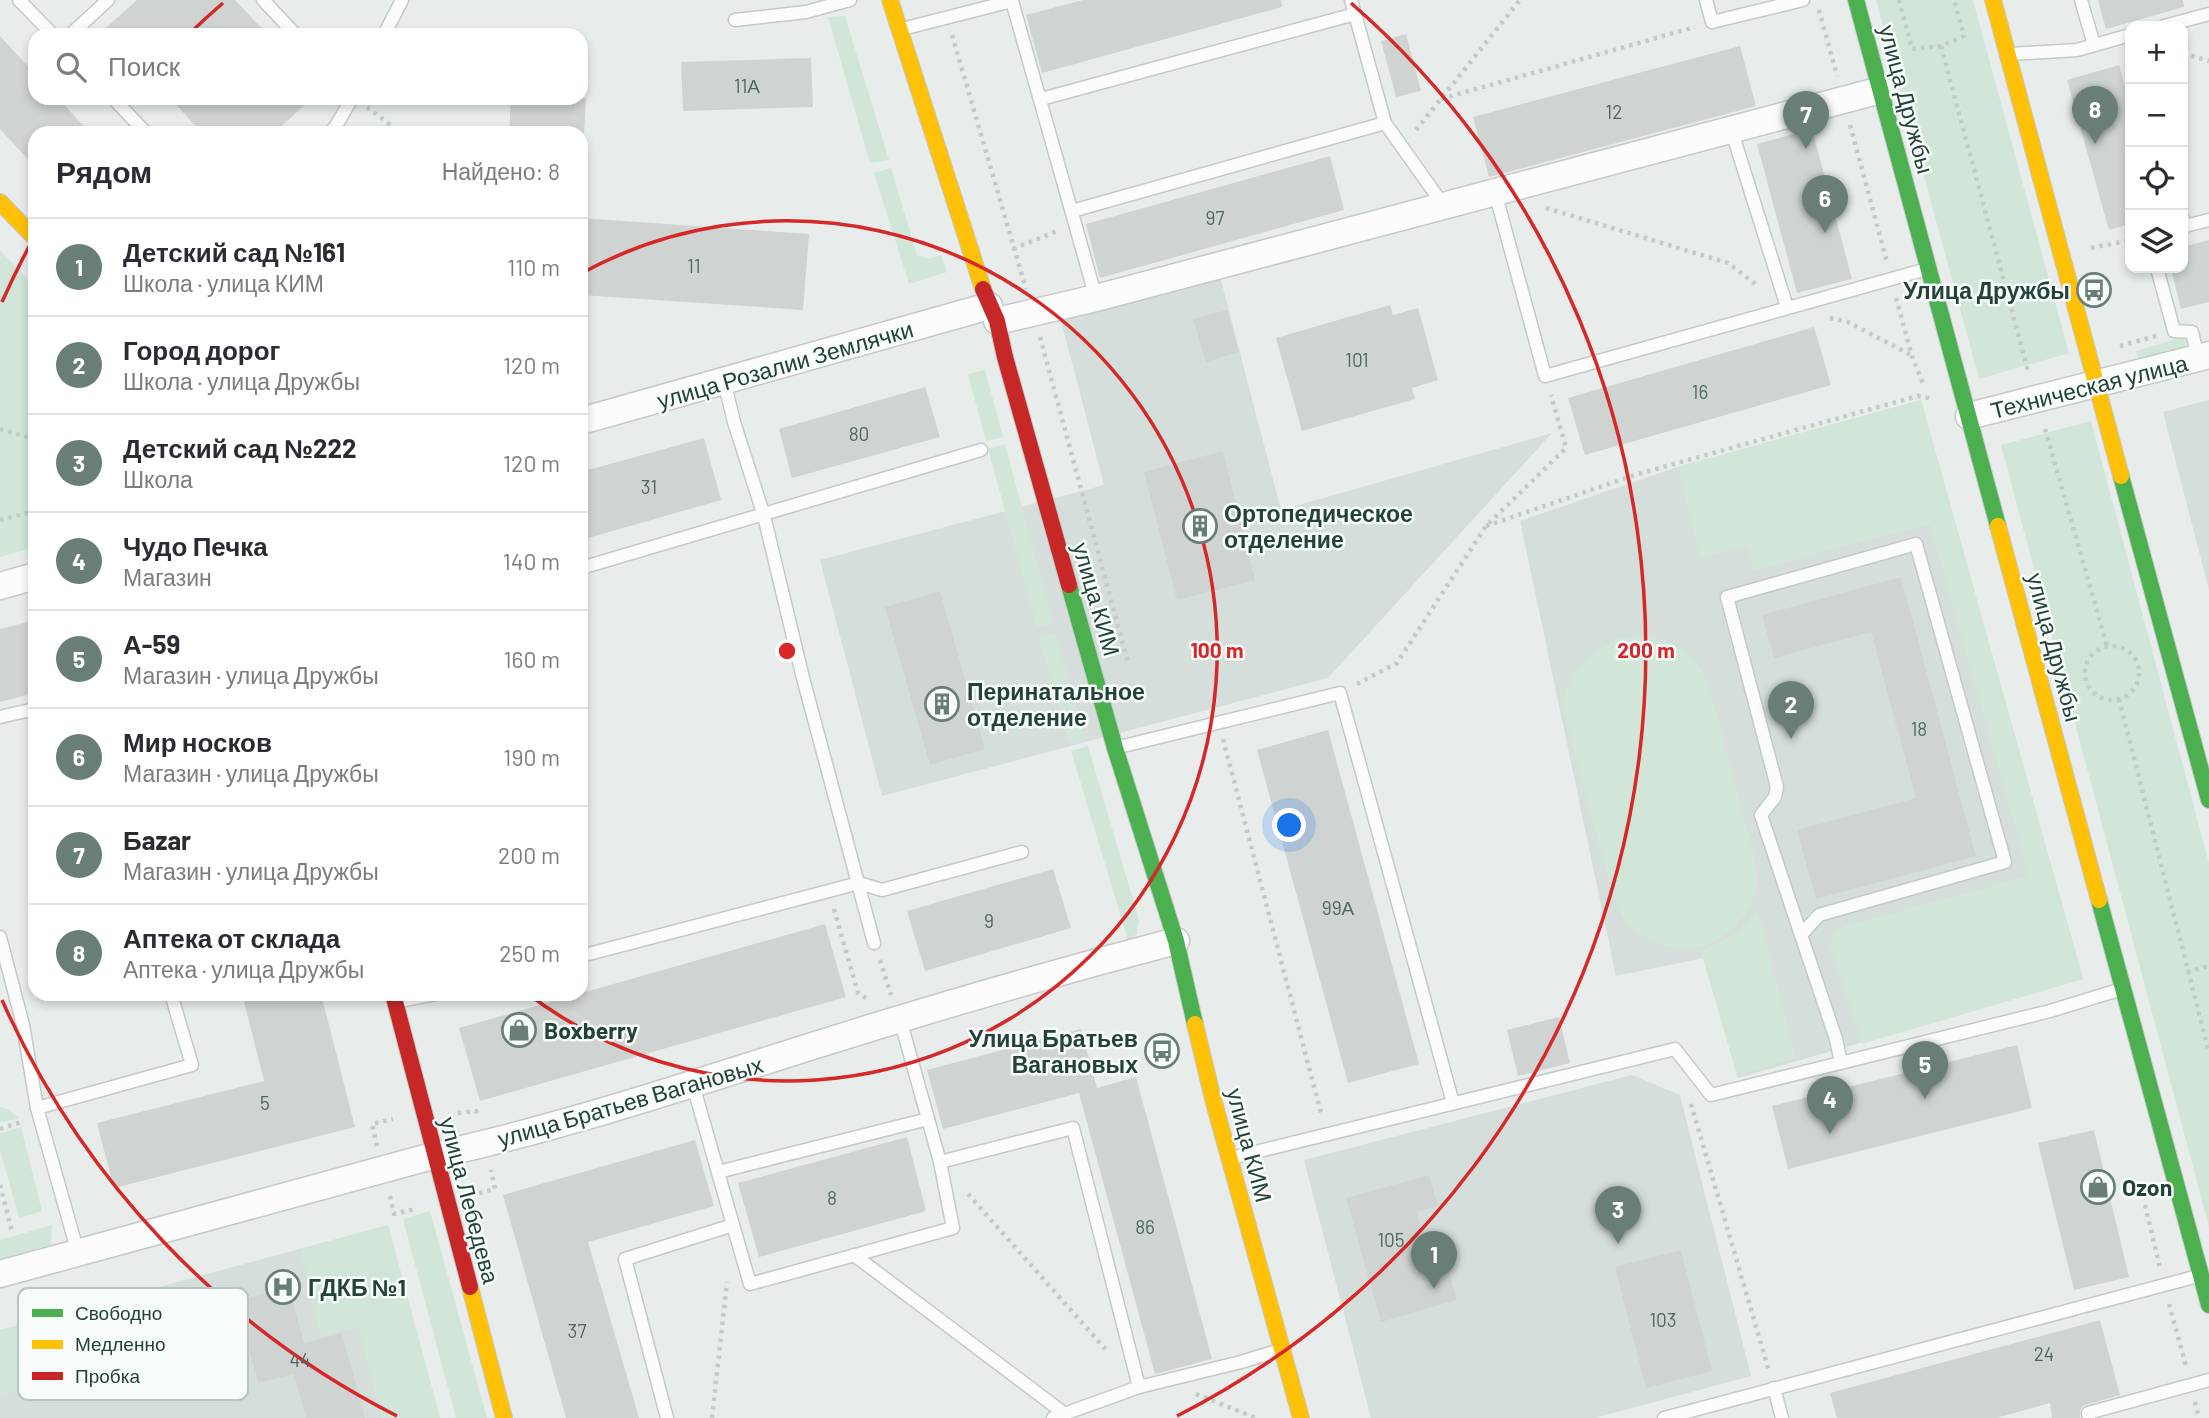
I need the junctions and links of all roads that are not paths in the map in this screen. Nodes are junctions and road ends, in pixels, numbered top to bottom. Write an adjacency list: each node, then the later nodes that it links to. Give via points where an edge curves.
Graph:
1 (19, 0): 17 (lane)
2 (108, 0): 18 (lane)
3 (263, 0): 19 (lane)
4 (402, 0): 20 (lane)
5 (850, 0): 15 (lane, via 806,12)
6 (890, 0): 21 (main road, улица КИМ)
7 (1351, 0): 13 (lane)
8 (1706, 0): 9 (lane, via 1712,22)
9 (1803, 0)
10 (1856, 0): 25 (main road, улица Дружбы)
11 (1993, 0): 24 (main road)
12 (2081, 0): 23 (lane)
13 (1355, 14): 26 (lane); 29 (lane)
14 (2209, 14): 16 (lane)
15 (735, 20)
16 (2183, 21)
17 (45, 28)
18 (78, 28)
19 (289, 28)
20 (388, 28)
21 (898, 30): 26 (lane, via 1012,1); 44 (main road, улица КИМ)
22 (2125, 37): 23 (lane)
23 (2094, 45): 24 (lane, via 2042,54)
24 (2008, 54): 47 (main road)
25 (1881, 90): 32 (street, улица Розалии Землячки); 40 (main road, улица Дружбы)
26 (1041, 99): 36 (lane)
27 (120, 105): 30 (lane)
28 (348, 105): 31 (lane)
29 (1385, 123): 35 (lane); 36 (lane)
30 (139, 126)
31 (337, 126)
32 (1731, 129): 33 (street, улица Розалии Землячки); 43 (lane)
33 (1495, 192): 35 (street, улица Розалии Землячки); 43 (lane, via 1545,376)
34 (0, 202): 39 (main road)
35 (1444, 206): 42 (street, улица Розалии Землячки)
36 (1073, 217): 42 (lane)
37 (2209, 220): 38 (lane)
38 (2188, 223)
39 (28, 231)
40 (1929, 268): 43 (lane); 48 (main road, улица Дружбы)
41 (2158, 273): 45 (lane, via 2174,331 2192,332)
42 (1096, 298): 44 (street, улица Розалии Землячки)
43 (1787, 307)
44 (993, 314): 46 (street, улица Розалии Землячки); 57 (main road, улица КИМ)
45 (2204, 357): 47 (street, Техническая улица)
46 (724, 381): 49 (street, улица Розалии Землячки); 51 (lane)
47 (2096, 383): 48 (street, Техническая улица); 58 (main road)
48 (1969, 416): 66 (main road, улица Дружбы)
49 (588, 419)
50 (981, 450): 51 (lane)
51 (764, 516): 52 (lane); 60 (lane)
52 (588, 566)
53 (28, 578): 54 (street)
54 (0, 586)
55 (28, 711): 56 (lane)
56 (0, 717)
57 (1115, 748): 63 (main road, улица КИМ); 72 (lane, via 1340,693)
58 (2209, 800)
59 (1022, 852): 60 (lane, via 881,890)
60 (859, 883): 64 (lane); 65 (lane)
61 (1801, 935): 61 (lane, via 1819,915 2005,862 1916,544 1727,597 1777,788 1761,815); 70 (lane)
62 (1, 941): 73 (lane, via 23,1025)
63 (1176, 941): 69 (street, улица Братьев Вагановых); 76 (main road, улица КИМ)
64 (874, 943)
65 (588, 954)
66 (2123, 989): 70 (lane); 83 (main road, улица Дружбы)
67 (173, 1001): 73 (lane, via 192,1065)
68 (395, 1001): 75 (main road, улица Лебедева)
69 (900, 1019): 71 (street, улица Братьев Вагановых); 74 (lane)
70 (1841, 1063): 72 (lane, via 1711,1096 1675,1049)
71 (693, 1085): 75 (street, улица Братьев Вагановых); 78 (lane)
72 (1453, 1103): 76 (lane)
73 (37, 1108): 80 (lane)
74 (928, 1119): 77 (lane); 78 (lane)
75 (436, 1155): 80 (street, улица Братьев Вагановых); 90 (main road, улица Лебедева)
76 (1230, 1158): 85 (main road, улица КИМ)
77 (940, 1162): 81 (lane, via 953,1228); 87 (lane, via 1073,1128)
78 (718, 1172): 79 (lane)
79 (733, 1225): 81 (lane, via 750,1284); 91 (lane, via 625,1259)
80 (78, 1252): 82 (street, улица Братьев Вагановых)
81 (853, 1255): 89 (lane)
82 (0, 1274)
83 (2201, 1275): 84 (main road, улица Дружбы); 88 (lane)
84 (2209, 1305)
85 (1282, 1349): 87 (lane); 92 (main road, улица КИМ)
86 (2209, 1380): 95 (lane, via 2088,1413)
87 (1139, 1387): 89 (lane)
88 (1774, 1388): 93 (lane); 94 (lane)
89 (1059, 1416)
90 (504, 1418)
91 (667, 1418)
92 (1301, 1418)
93 (1664, 1418)
94 (1782, 1418)
95 (2089, 1418)

